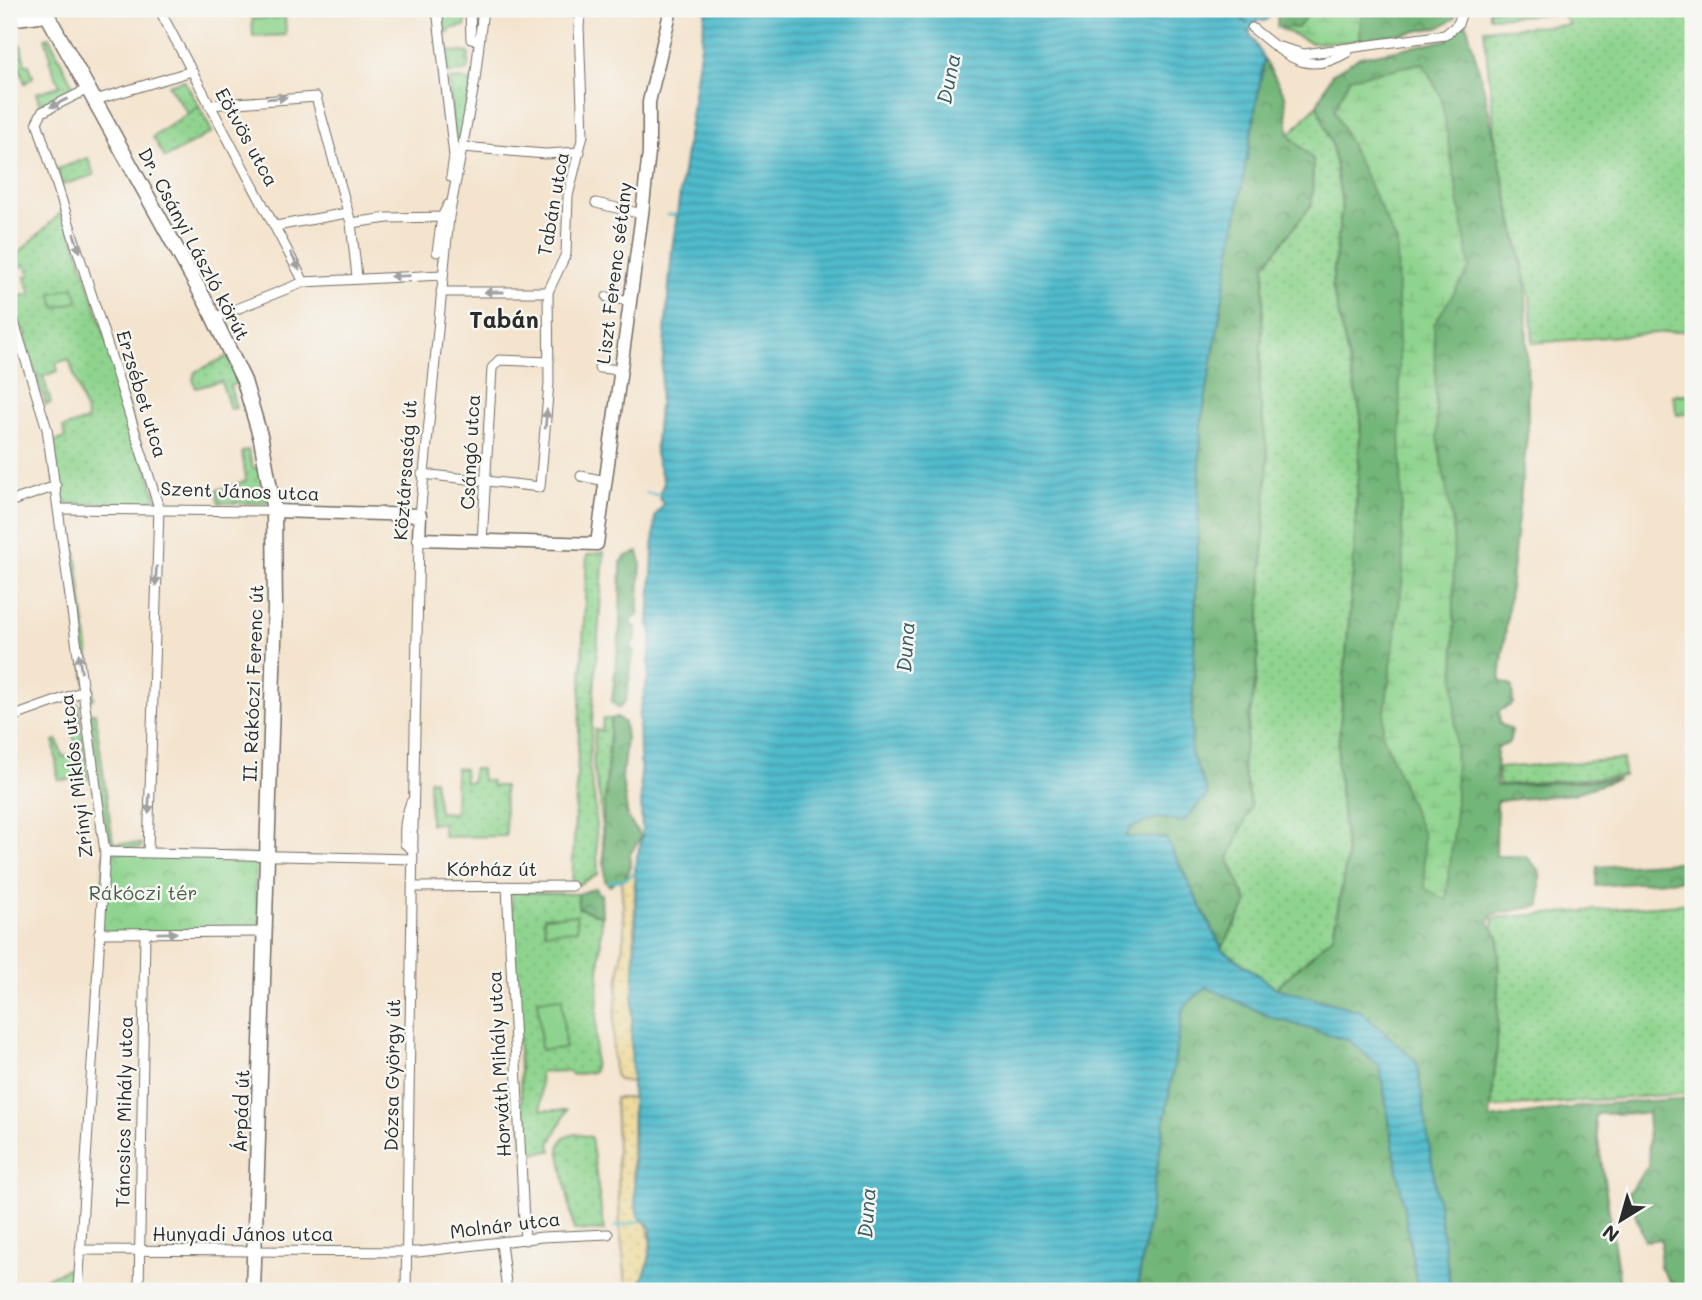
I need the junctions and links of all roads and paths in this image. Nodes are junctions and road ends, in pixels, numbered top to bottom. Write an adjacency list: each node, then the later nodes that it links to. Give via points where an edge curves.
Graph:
1 (31, 9): 10 (street)
2 (159, 9): 13 (street, Eötvös utca)
3 (437, 9): 20 (street, via 454,156)
4 (470, 9): 12 (street, via 468,29 471,39)
5 (483, 9): 12 (street, Köztársaság út)
6 (581, 9): 17 (street, Tabán utca)
7 (671, 9): 19 (street, Liszt Ferenc sétány, via 649,102)
8 (1463, 9): 11 (street, via 1458,24 1445,35 1351,50 1330,63 1305,64)
9 (50, 10): 10 (street); 14 (main road, Dr. Csányi László körút)
10 (13, 14)
11 (1252, 27)
12 (478, 40): 16 (street, Köztársaság út)
13 (192, 71): 14 (street); 15 (street, Eötvös utca)
14 (89, 95): 32 (main road, Dr. Csányi László körút); 42 (street, Erzsébet utca, one-way to 42, via 42,112 37,122)
15 (209, 105): 21 (street, one-way to 21, via 316,97); 22 (street, Eötvös utca)
16 (466, 148): 17 (street); 20 (street, Köztársaság út)
17 (580, 152): 28 (street, Tabán utca, via 565,218 566,254)
18 (596, 203): 19 (street)
19 (642, 214): 30 (street, Liszt Ferenc sétány)
20 (443, 217): 21 (street); 23 (street); 24 (street, Köztársaság út)
21 (349, 218): 22 (street); 25 (street)
22 (276, 226): 26 (street, Eötvös utca, one-way to 26)
23 (437, 253)
24 (442, 275): 25 (street, one-way to 25); 27 (street, Köztársaság út)
25 (357, 277): 26 (street)
26 (304, 282): 32 (street)
27 (441, 292): 28 (street, one-way to 27); 36 (street, Köztársaság út)
28 (548, 292): 33 (street, Tabán utca)
29 (607, 297): 30 (street)
30 (629, 301): 35 (street, Liszt Ferenc sétány)
31 (9, 306): 40 (street, Zrínyi Miklós utca, via 44,416)
32 (214, 318): 44 (main road, Dr. Csányi László körút, via 254,409)
33 (549, 362): 39 (street, Csángó utca, via 499,360 493,365); 39 (street, Tabán utca, one-way to 33, via 540,487)
34 (599, 368): 35 (street)
35 (622, 370): 38 (street, Liszt Ferenc sétány)
36 (422, 474): 39 (street); 45 (street, Köztársaság út)
37 (581, 477): 38 (street)
38 (606, 481): 47 (street, Liszt Ferenc sétány, via 597,544)
39 (487, 482): 47 (street, Csángó utca)
40 (56, 486): 41 (street); 43 (street, Zrínyi Miklós utca)
41 (9, 502)
42 (159, 508): 43 (street, Szent János utca); 44 (street, Szent János utca); 52 (street, Erzsébet utca, one-way to 52)
43 (59, 509): 48 (street, Zrínyi Miklós utca, one-way to 43)
44 (274, 511): 45 (street, Szent János utca); 54 (main road, II. Rákóczi Ferenc út)
45 (420, 514): 46 (street, Köztársaság út)
46 (419, 539): 47 (street); 50 (street, Köztársaság út)
47 (482, 542)
48 (84, 691): 49 (street); 51 (street, Zrínyi Miklós utca)
49 (9, 718)
50 (413, 797): 53 (street, Köztársaság út); 53 (street, Köztársaság út, via 404,832 405,844)
51 (105, 852): 52 (street); 59 (street, Zrínyi Miklós utca)
52 (148, 852): 54 (street)
53 (413, 854): 54 (street); 56 (street, Dózsa György út)
54 (267, 856): 58 (main road)
55 (572, 886): 57 (street, Kórház út)
56 (413, 887): 57 (street, Kórház út); 67 (street, Dózsa György út)
57 (507, 887): 62 (street, Horváth Mihály utca)
58 (265, 932): 60 (street, one-way to 58); 66 (main road, Árpád út)
59 (99, 933): 60 (street); 64 (street, Zrínyi Miklós utca)
60 (145, 933): 65 (street, Táncsics Mihály utca)
61 (608, 1234): 62 (street, Molnár utca)
62 (525, 1240): 63 (street, Molnár utca)
63 (501, 1243): 67 (street, Molnár utca); 72 (street)
64 (80, 1250): 65 (street, Hunyadi János utca); 68 (street, Zrínyi Miklós utca)
65 (139, 1251): 66 (street, Hunyadi János utca); 69 (street, Táncsics Mihály utca)
66 (256, 1252): 67 (street, Hunyadi János utca); 70 (main road, Árpád út)
67 (406, 1252): 71 (street, Dózsa György út)
68 (78, 1291)
69 (139, 1291)
70 (253, 1291)
71 (406, 1291)
72 (507, 1291)

